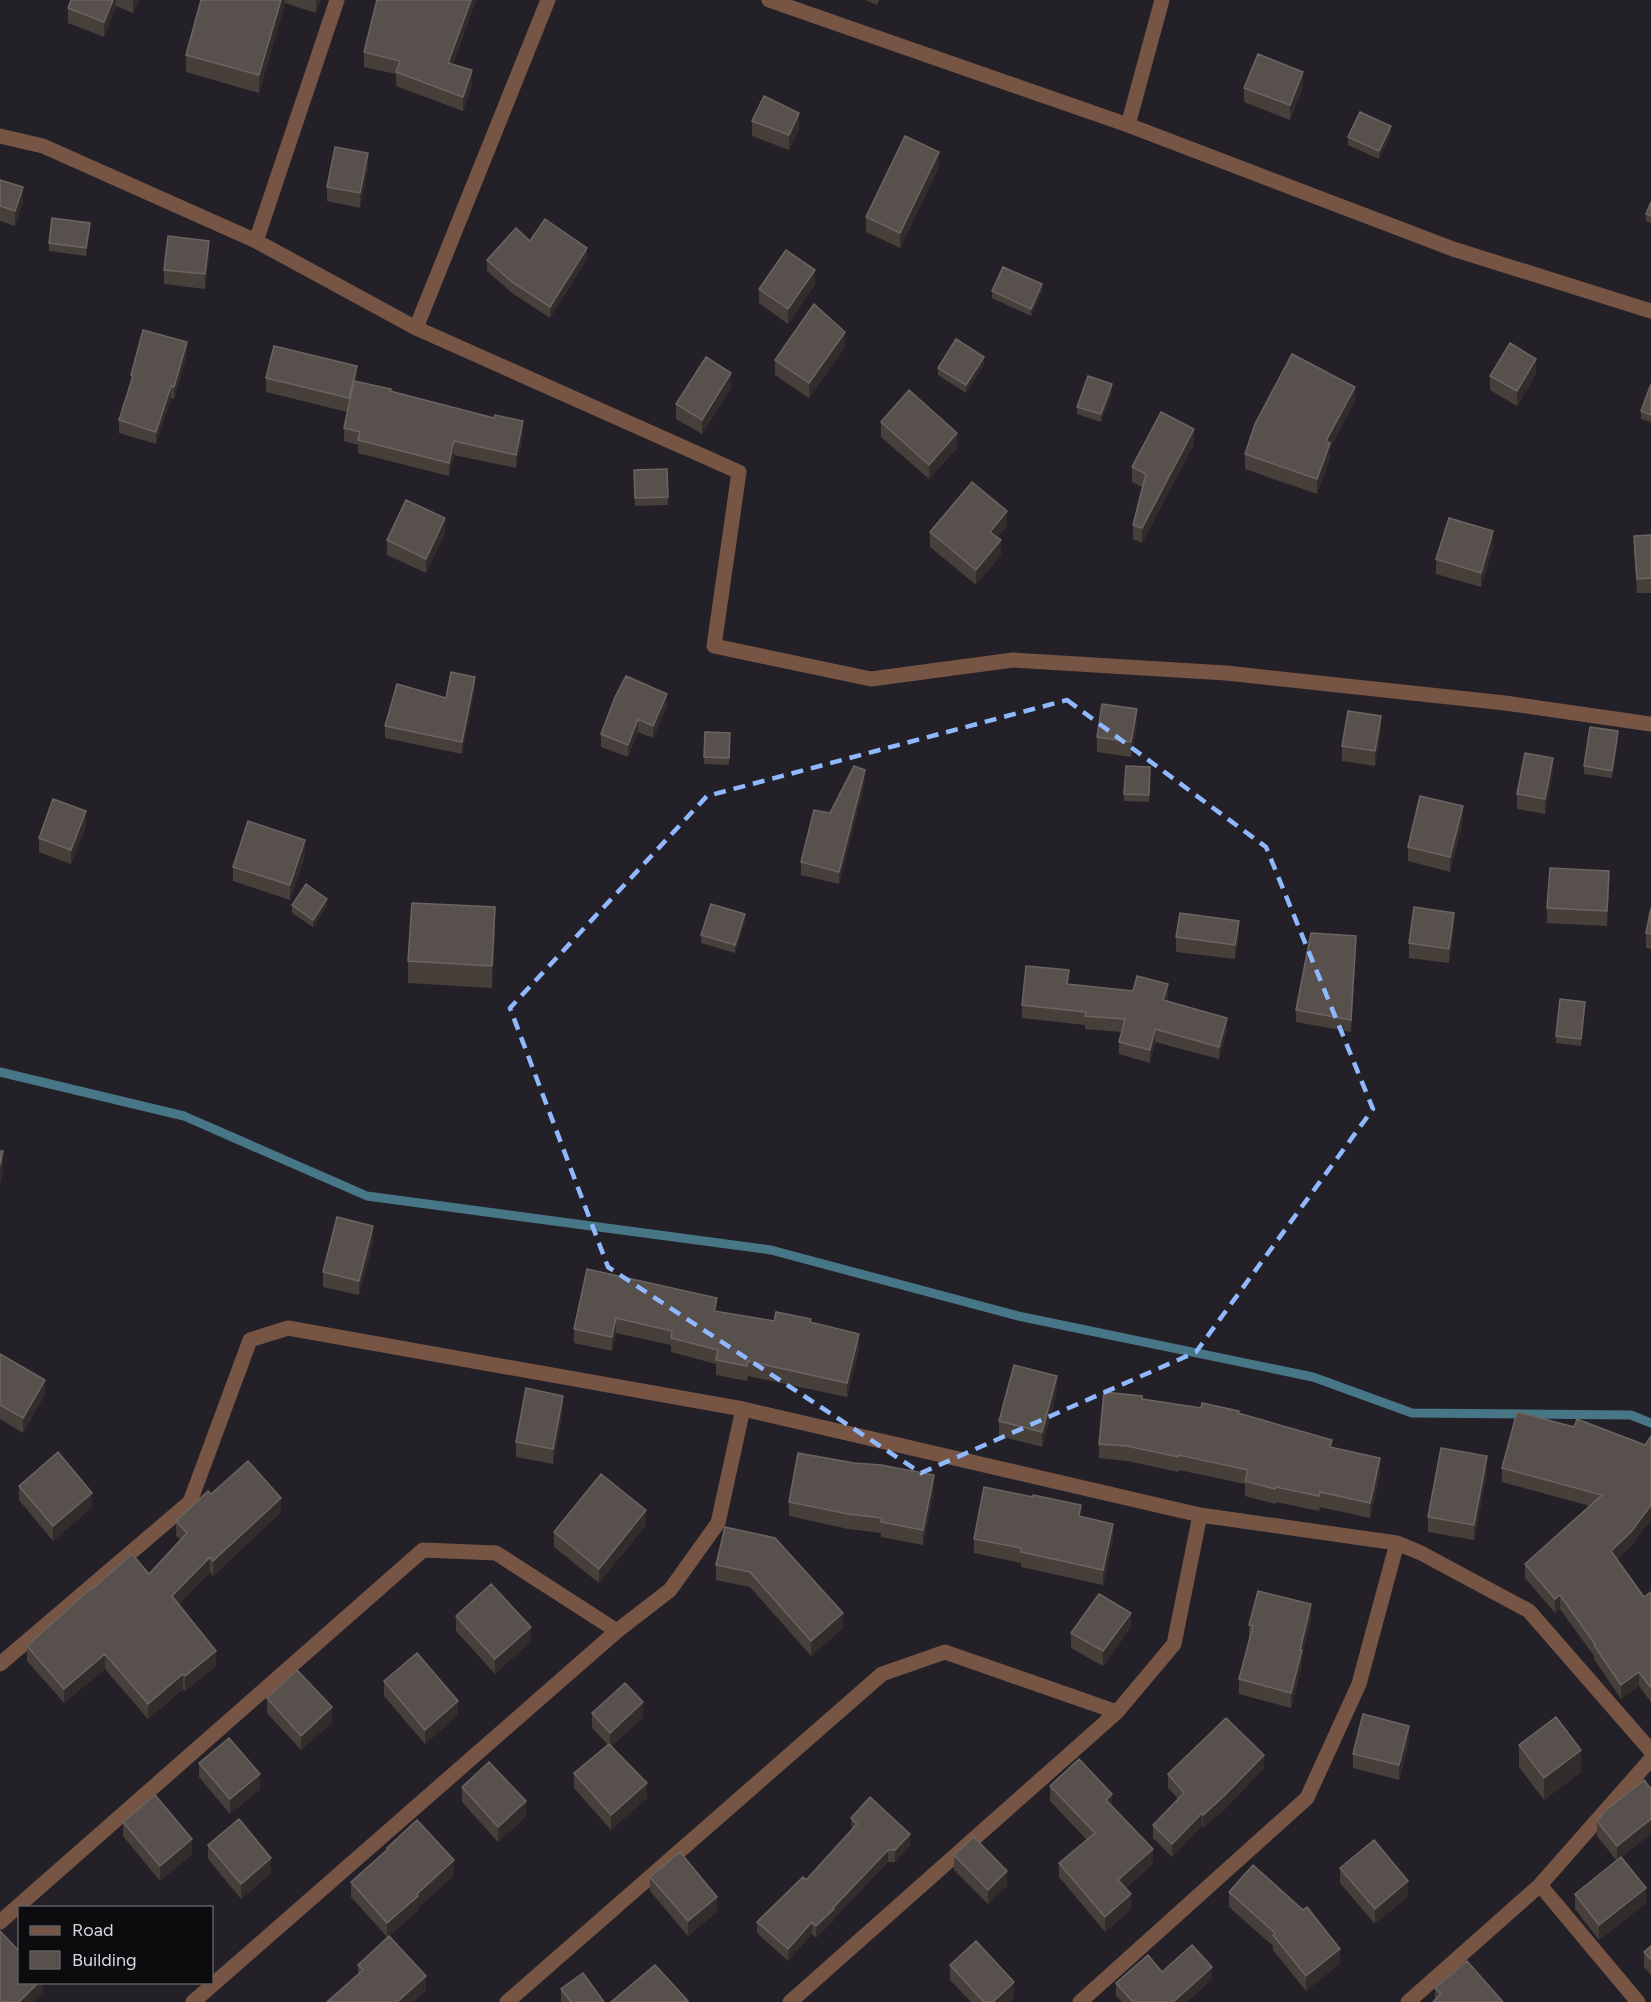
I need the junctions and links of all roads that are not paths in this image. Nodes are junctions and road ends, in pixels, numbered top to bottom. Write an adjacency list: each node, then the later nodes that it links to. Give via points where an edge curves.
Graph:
1 (337, 0): 7 (street)
2 (548, 0): 9 (street)
3 (768, 0): 5 (street)
4 (1162, 0): 5 (street)
5 (1128, 125): 8 (street, via 1453,249)
6 (0, 136): 7 (street, via 43,146)
7 (256, 241): 9 (street)
8 (1651, 311)
9 (416, 328): 10 (street, via 739,472 714,646 871,679 1025,660 1226,673 1505,703)
10 (1651, 724)
11 (743, 1409): 12 (street); 14 (street, via 718,1523 670,1590); 15 (street, via 288,1328 250,1340 190,1502)
12 (1200, 1515): 13 (street); 16 (street, via 1174,1644)
13 (1397, 1543): 17 (street, via 1529,1611); 26 (street, via 1359,1684 1307,1798)
14 (617, 1631): 21 (street, via 496,1553 423,1550); 23 (street)
15 (0, 1664)
16 (1117, 1712): 24 (street, via 945,1652 882,1674); 25 (street)
17 (1651, 1751)
18 (1651, 1759): 19 (street)
19 (1540, 1886): 27 (street); 28 (street)
20 (18, 1906): 22 (street)
21 (18, 1906)
22 (0, 1922)
23 (193, 2002)
24 (507, 2002)
25 (790, 2002)
26 (1080, 2002)
27 (1408, 2002)
28 (1638, 2002)

